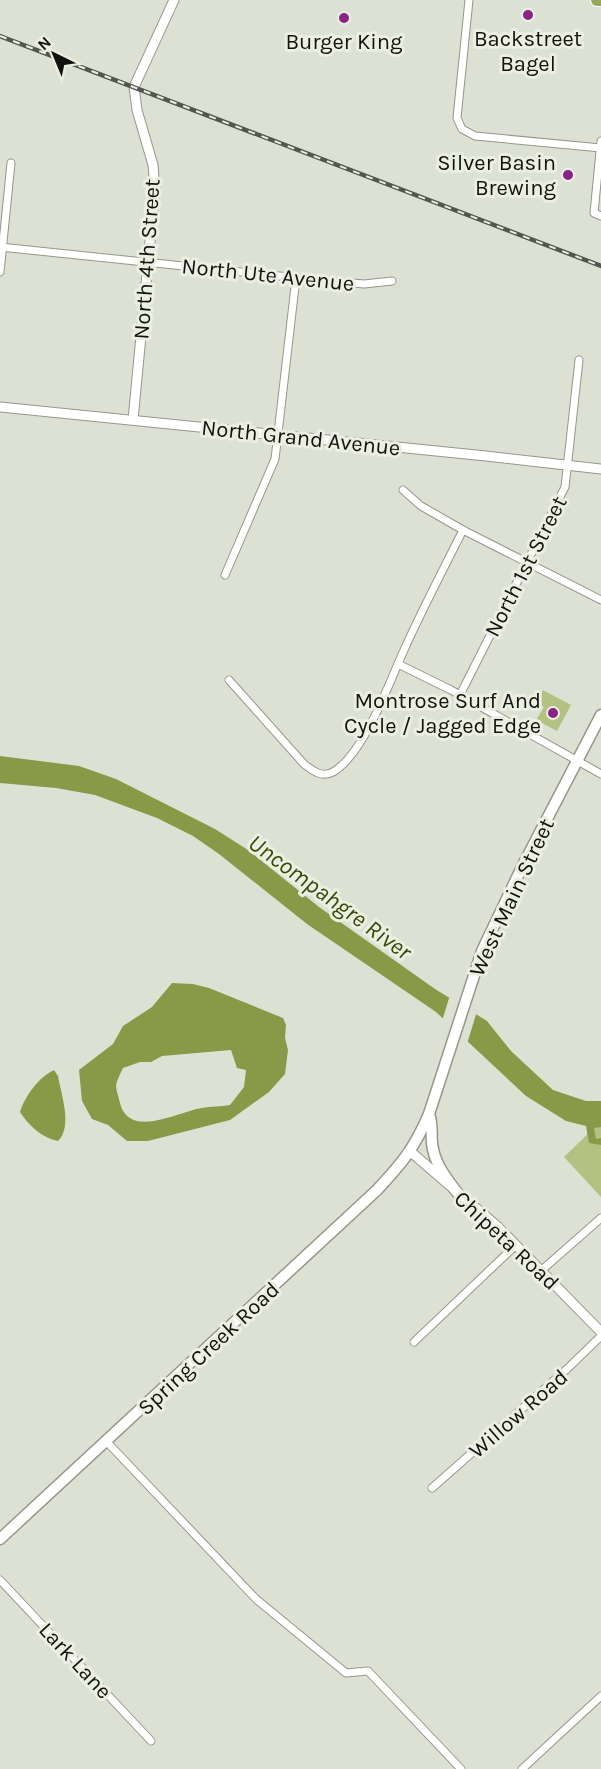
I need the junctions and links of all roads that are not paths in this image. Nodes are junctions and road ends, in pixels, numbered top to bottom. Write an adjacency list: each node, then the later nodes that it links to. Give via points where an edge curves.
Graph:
1 (174, 0): 7 (street, North 4th Street, via 134,87 155,180)
2 (469, 0): 3 (street, via 456,118 462,129 475,136)
3 (601, 146): 5 (street)
4 (11, 163): 6 (street)
5 (597, 214)
6 (1, 247): 7 (street, North Ute Avenue); 8 (street)
7 (148, 262): 9 (street, North Ute Avenue); 13 (street, North 4th Street)
8 (0, 272)
9 (296, 278): 10 (street, North Ute Avenue, via 364,284); 14 (street)
10 (392, 281)
11 (579, 360): 15 (street, North 1st Street)
12 (0, 407): 13 (street, North Grand Avenue)
13 (133, 420): 14 (street, North Grand Avenue)
14 (279, 435): 15 (street, North Grand Avenue); 20 (street, via 276,459)
15 (568, 466): 16 (street, North Grand Avenue); 19 (street, North 1st Street, via 565,487)
16 (601, 469)
17 (403, 490): 18 (street, via 421,506)
18 (463, 530): 19 (street); 22 (street)
19 (528, 564): 21 (street); 24 (street, North 1st Street)
20 (225, 575)
21 (601, 600)
22 (398, 664): 23 (street, via 365,735 342,766 327,774 312,771 304,764); 24 (street)
23 (229, 680)
24 (460, 695): 26 (street)
25 (601, 715): 26 (main road, West Main Street)
26 (577, 761): 27 (street); 28 (main road, West Main Street, via 482,951)
27 (601, 774)
28 (429, 1114): 29 (main road, West Main Street); 30 (main road, via 436,1161)
29 (411, 1152): 30 (street, Chipeta Road); 36 (main road, Spring Creek Road, via 377,1191)
30 (459, 1195): 32 (street, Chipeta Road)
31 (601, 1218): 33 (street)
32 (516, 1245): 33 (street, Chipeta Road); 35 (street)
33 (542, 1270): 34 (street, Chipeta Road)
34 (601, 1334): 37 (street, Willow Road)
35 (414, 1342)
36 (107, 1442): 38 (main road, Spring Creek Road); 42 (street, via 256,1599 346,1673 368,1671)
37 (432, 1488)
38 (0, 1539)
39 (0, 1580): 41 (street, Lark Lane)
40 (601, 1696): 43 (street)
41 (151, 1741)
42 (461, 1769)
43 (522, 1769)

